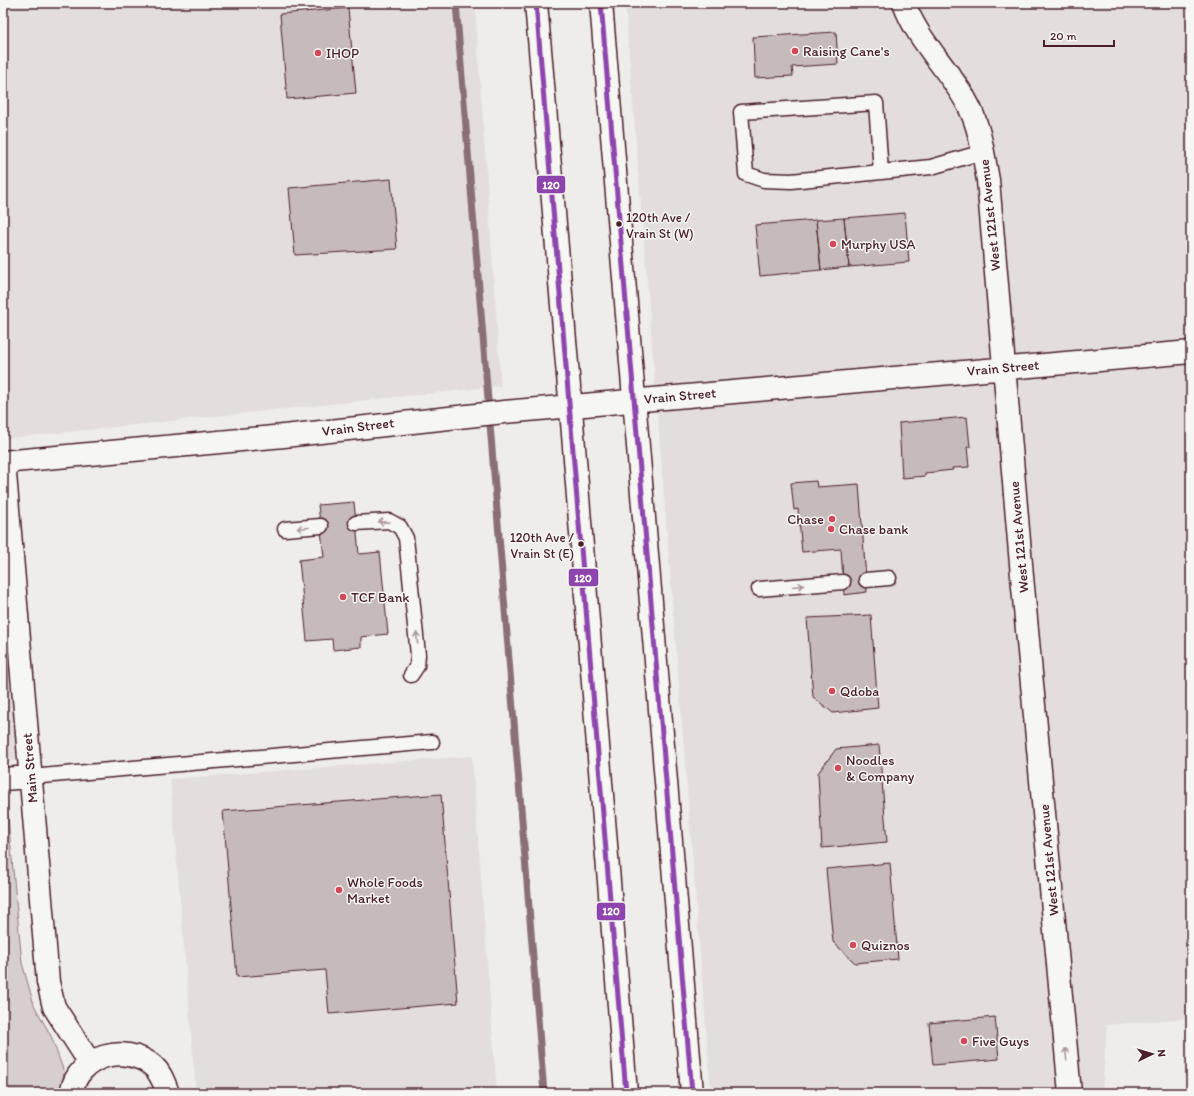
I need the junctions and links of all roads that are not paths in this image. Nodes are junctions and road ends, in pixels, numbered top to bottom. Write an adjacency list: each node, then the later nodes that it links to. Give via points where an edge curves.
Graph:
1 (536, 3): 9 (street)
2 (601, 3): 8 (street)
3 (904, 3): 4 (street, West 121st Avenue, via 929,50 975,118)
4 (983, 152): 5 (lane, via 931,167); 7 (street, West 121st Avenue, via 988,180)
5 (881, 172): 5 (lane, via 791,181 764,180 746,174 741,112 876,103)
6 (1191, 352): 7 (street, Vrain Street)
7 (1004, 368): 8 (street, Vrain Street); 27 (street, West 121st Avenue, one-way to 7)
8 (633, 400): 9 (street, Vrain Street); 26 (street)
9 (571, 406): 10 (street, Vrain Street); 25 (street)
10 (4, 462): 20 (street, Main Street)
11 (356, 523): 18 (lane, one-way to 11, via 418,655 406,538 400,527 390,522)
12 (321, 526): 13 (lane, one-way to 13)
13 (285, 529)
14 (889, 578): 15 (lane)
15 (866, 580)
16 (843, 582): 17 (lane, one-way to 16)
17 (759, 589)
18 (411, 675)
19 (432, 742): 20 (lane)
20 (30, 777): 21 (street); 22 (street, Main Street, via 48,982 54,1007)
21 (3, 779)
22 (90, 1063): 23 (street, via 78,1075); 24 (street, via 105,1055 122,1053 139,1057 153,1066 163,1079)
23 (71, 1093)
24 (168, 1093)
25 (626, 1093)
26 (692, 1093)
27 (1070, 1093)

